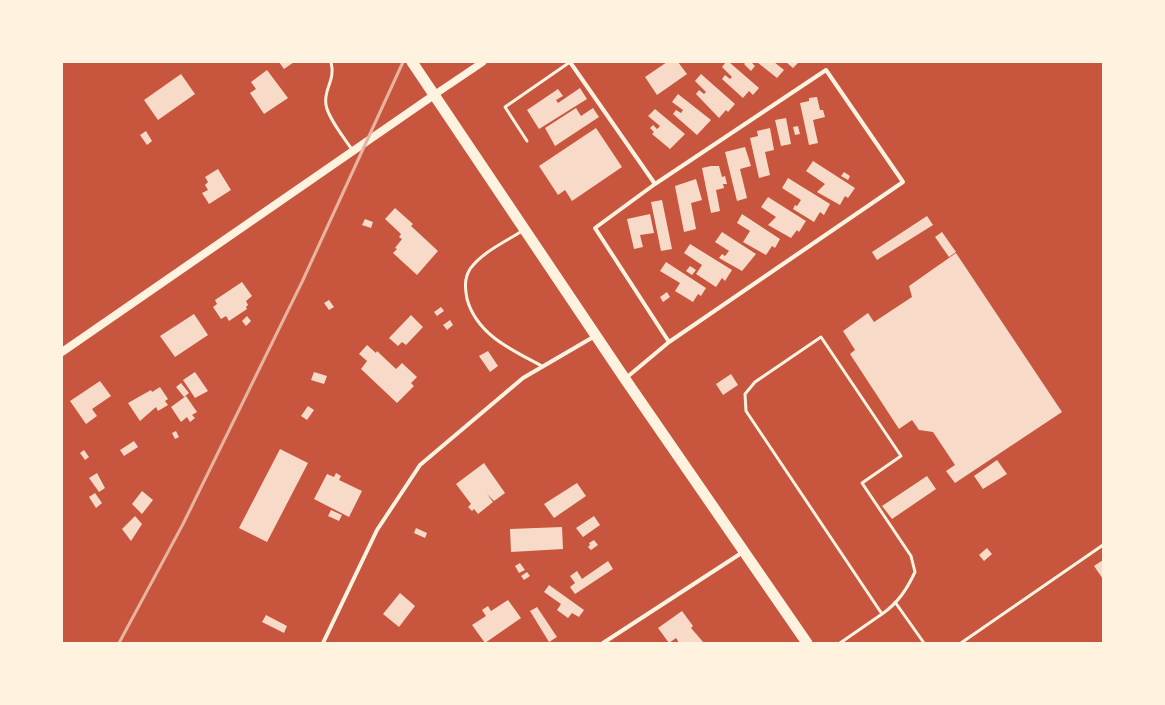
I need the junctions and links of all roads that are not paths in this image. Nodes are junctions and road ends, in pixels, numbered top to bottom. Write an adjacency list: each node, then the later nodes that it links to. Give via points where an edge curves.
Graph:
1 (331, 62): 7 (lane, via 332,80 326,104 328,112)
2 (412, 62): 5 (highway)
3 (483, 62): 5 (street)
4 (570, 62): 6 (lane, via 506,107); 8 (street)
5 (434, 95): 7 (main road); 9 (highway)
6 (527, 141)
7 (353, 152): 12 (main road)
8 (655, 184): 11 (street, via 595,228); 11 (street, via 826,70 903,182)
9 (524, 230): 10 (highway); 13 (lane, via 482,257 470,269 465,280 465,291 470,309 484,330 503,345)
10 (595, 335): 13 (street); 14 (highway)
11 (669, 342): 14 (street)
12 (62, 352)
13 (542, 366): 19 (street, via 523,378 420,465 377,530)
14 (625, 379): 16 (highway)
15 (1103, 545): 24 (lane)
16 (744, 552): 20 (street); 21 (highway)
17 (895, 602): 18 (lane); 18 (lane, via 907,589 915,572 911,556 862,483 901,456 821,338 755,382 745,394 746,411); 23 (lane)
18 (882, 614): 22 (lane)
19 (323, 643)
20 (603, 643)
21 (806, 643)
22 (840, 643)
23 (924, 643)
24 (961, 643)

